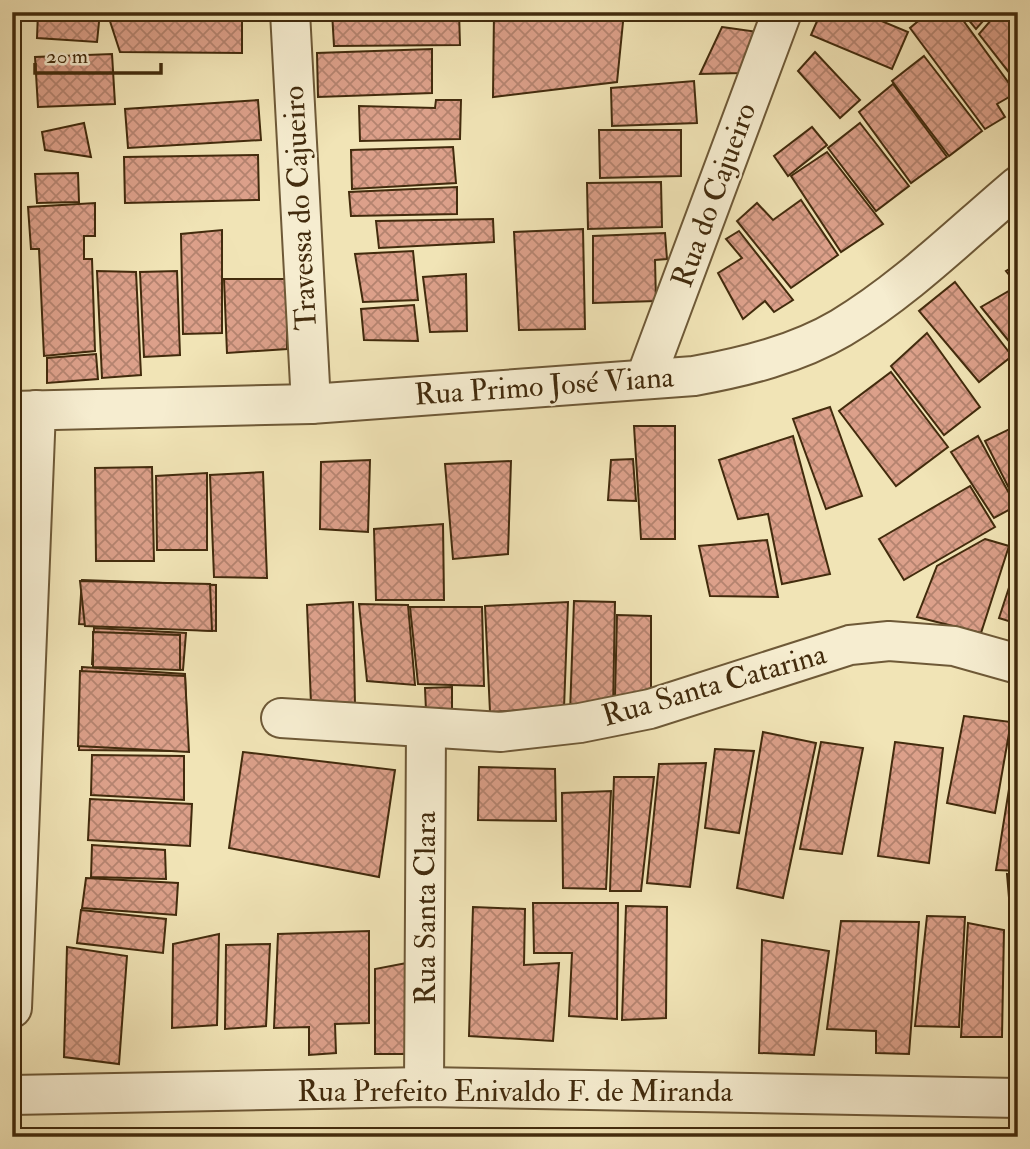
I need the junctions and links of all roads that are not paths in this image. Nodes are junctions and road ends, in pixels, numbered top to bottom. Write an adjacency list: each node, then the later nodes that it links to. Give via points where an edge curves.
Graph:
1 (290, 12): 5 (street, Travessa do Cajueiro)
2 (782, 12): 4 (street, Rua do Cajueiro)
3 (1018, 186): 4 (street, Rua Primo José Viana, via 899,288 840,328 742,367 694,376)
4 (646, 377): 5 (street, Rua Primo José Viana)
5 (311, 404): 6 (street, Rua Primo José Viana)
6 (18, 406): 10 (street)
7 (1018, 664): 9 (street, Rua Santa Catarina, via 954,646 889,641 850,645 650,709 580,723 501,732)
8 (281, 718): 9 (street, Rua Santa Catarina)
9 (426, 729): 11 (street, Rua Santa Clara)
10 (12, 1008)
11 (424, 1087): 12 (street, Rua Prefeito Enivaldo F. de Miranda); 13 (street, Rua Prefeito Enivaldo F. de Miranda)
12 (12, 1095)
13 (1018, 1098)

